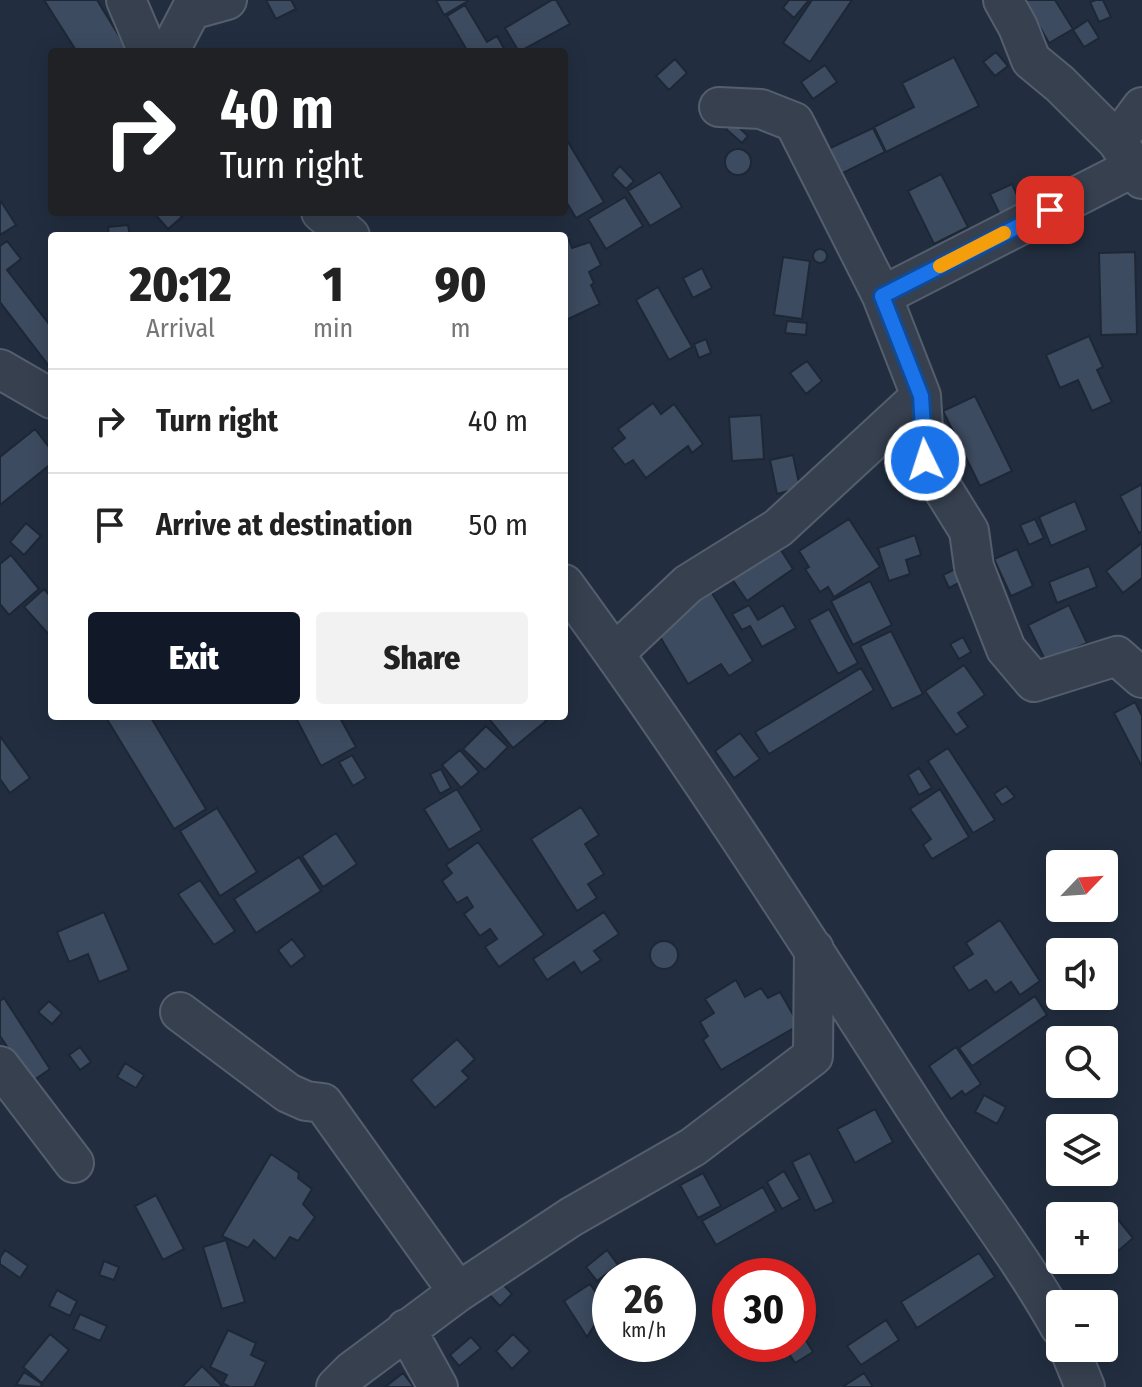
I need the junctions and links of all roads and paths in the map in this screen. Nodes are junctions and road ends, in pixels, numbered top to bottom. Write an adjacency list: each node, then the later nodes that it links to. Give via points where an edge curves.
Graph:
1 (126, 0): 4 (street)
2 (227, 0): 5 (street, via 191,10)
3 (1003, 0): 8 (street, via 1031,60)
4 (146, 48)
5 (171, 48)
6 (719, 107): 11 (street, via 761,109 794,122)
7 (1142, 107): 8 (street)
8 (1131, 162): 11 (street)
9 (326, 216): 10 (street)
10 (345, 232)
11 (882, 296): 13 (street)
12 (0, 369): 14 (street)
13 (921, 396): 16 (street, via 778,528 688,584); 17 (street, via 925,460 969,531 974,567 1006,649 1034,682 1117,656)
14 (48, 397)
15 (568, 589): 16 (street)
16 (615, 653): 18 (street)
17 (1142, 678)
18 (814, 949): 22 (street, via 813,1056 693,1147 571,1217); 23 (street)
19 (180, 1012): 22 (street, via 288,1093 323,1103)
20 (0, 1066): 21 (street)
21 (74, 1163)
22 (458, 1292): 24 (street)
23 (1046, 1303)
24 (406, 1329): 26 (street); 27 (street)
25 (1075, 1362): 28 (street)
26 (336, 1387)
27 (438, 1387)
28 (1085, 1387)

